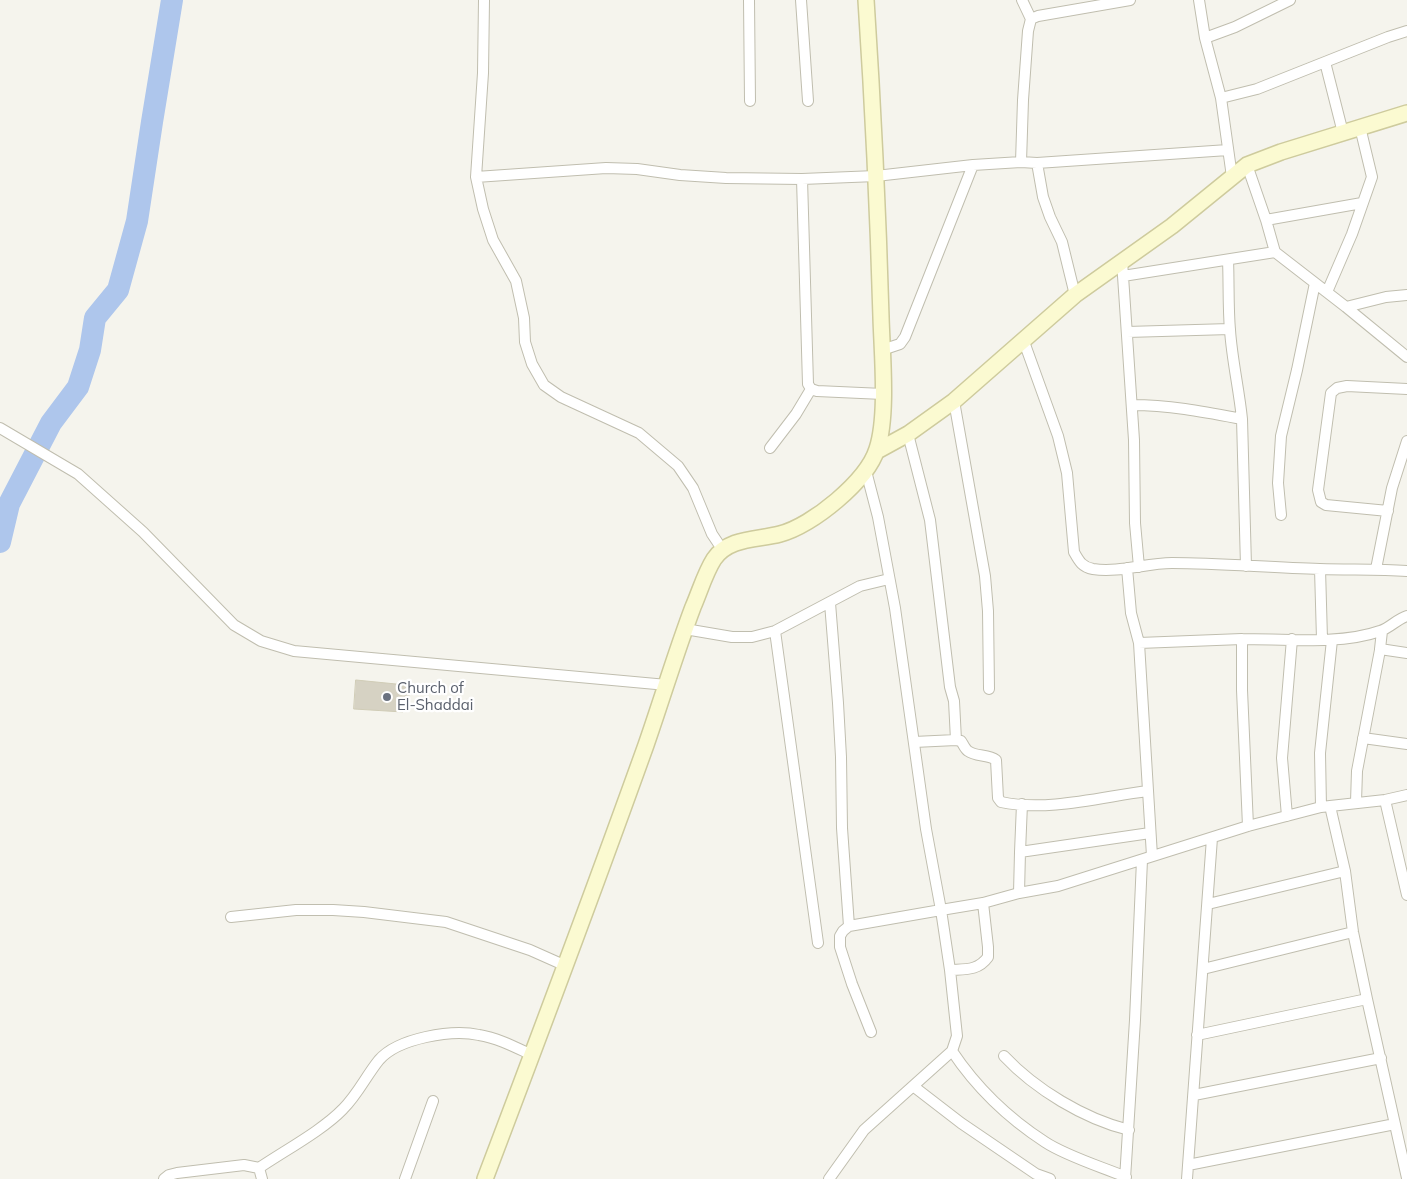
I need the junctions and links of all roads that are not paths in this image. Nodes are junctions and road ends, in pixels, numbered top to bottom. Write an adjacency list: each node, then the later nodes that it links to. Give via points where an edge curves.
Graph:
1 (484, 0): 25 (street)
2 (749, 0): 14 (street)
3 (801, 0): 15 (street)
4 (866, 0): 24 (street)
5 (1022, 0): 9 (street)
6 (1130, 0): 9 (street)
7 (1199, 0): 11 (street)
8 (1290, 0): 11 (street)
9 (1031, 19): 20 (street)
10 (1407, 32): 12 (street)
11 (1206, 38): 13 (street)
12 (1325, 62): 13 (street, via 1257,89); 18 (street)
13 (1221, 98): 19 (street)
14 (750, 101)
15 (808, 101)
16 (1407, 113): 17 (street)
17 (1360, 128): 18 (street); 28 (street, via 1372,177)
18 (1343, 133): 23 (street)
19 (1228, 150): 21 (street); 26 (street)
20 (1021, 162): 21 (street); 22 (street)
21 (1037, 163): 36 (street, via 1044,197 1062,242)
22 (973, 165): 24 (street); 42 (street, via 905,337 900,344)
23 (1247, 165): 26 (street); 29 (street)
24 (876, 176): 27 (street); 42 (street)
25 (476, 177): 27 (street, via 606,168 726,178); 58 (street, via 482,209 493,240 516,281 524,318 525,342 532,364 544,384 561,397 639,433 678,466 693,488 712,534)
26 (1232, 177): 32 (street, via 1172,226)
27 (802, 179): 44 (street, via 807,378)
28 (1362, 203): 29 (street); 35 (street)
29 (1266, 220): 30 (street)
30 (1275, 252): 31 (street); 34 (street)
31 (1228, 260): 33 (street); 39 (street)
32 (1122, 261): 33 (street); 36 (street)
33 (1123, 276): 40 (street)
34 (1315, 283): 35 (street); 57 (street, via 1281,436 1278,482)
35 (1326, 292): 38 (street)
36 (1075, 295): 41 (street)
37 (1407, 295): 38 (street)
38 (1346, 307): 43 (street)
39 (1230, 330): 40 (street); 49 (street)
40 (1127, 332): 48 (street)
41 (1023, 338): 47 (street); 61 (street, via 1058,436 1067,473 1074,552 1086,567)
42 (882, 350): 46 (street)
43 (1407, 357)
44 (811, 389): 46 (street); 53 (street)
45 (1407, 389): 56 (street, via 1342,387 1331,393 1328,400 1318,490 1321,502)
46 (883, 394): 54 (street)
47 (954, 401): 51 (street); 78 (street, via 985,576)
48 (1132, 405): 49 (street, via 1187,408); 60 (street)
49 (1242, 419): 59 (street)
50 (0, 428): 77 (street, via 78,474 143,532 234,625 261,641 294,651)
51 (908, 434): 54 (street); 80 (street, via 930,520)
52 (1407, 441): 56 (street)
53 (770, 448)
54 (877, 451): 55 (street)
55 (866, 471): 58 (street, via 804,525); 65 (street)
56 (1388, 511): 63 (street)
57 (1281, 514)
58 (722, 549): 68 (street, via 707,572)
59 (1246, 566): 60 (street, via 1170,563); 62 (street)
60 (1139, 567): 61 (street)
61 (1127, 568): 74 (street, via 1131,613)
62 (1320, 569): 63 (street); 73 (street)
63 (1376, 569): 64 (street)
64 (1407, 571)
65 (889, 579): 66 (street, via 860,586); 81 (street, via 896,608)
66 (830, 603): 69 (street); 104 (street)
67 (1407, 616): 70 (street)
68 (685, 629): 69 (street, via 732,637 752,637); 77 (street)
69 (774, 631): 106 (street)
70 (1382, 631): 73 (street); 75 (street)
71 (1242, 638): 72 (street); 74 (street); 90 (street)
72 (1292, 639): 73 (street); 89 (street, via 1282,758)
73 (1327, 640): 88 (street, via 1320,753)
74 (1139, 643): 83 (street)
75 (1380, 650): 76 (street); 79 (street)
76 (1407, 654)
77 (667, 685): 107 (street)
78 (989, 689)
79 (1364, 738): 82 (street); 86 (street, via 1357,771)
80 (956, 740): 81 (street); 87 (street, via 961,741 971,753 996,760 998,798 1001,802)
81 (914, 742): 102 (street)
82 (1407, 744)
83 (1148, 791): 87 (street, via 1038,806); 91 (street)
84 (1407, 795): 85 (street)
85 (1385, 800): 86 (street); 96 (street)
86 (1356, 802): 88 (street)
87 (1022, 804): 93 (street)
88 (1325, 807): 89 (street); 97 (street)
89 (1288, 816): 90 (street)
90 (1248, 826): 92 (street)
91 (1150, 833): 93 (street); 94 (street)
92 (1212, 838): 94 (street); 101 (street)
93 (1020, 852): 98 (street)
94 (1152, 856): 95 (street)
95 (1142, 860): 98 (street, via 1058,886); 121 (street)
96 (1403, 862): 99 (street)
97 (1345, 871): 101 (street); 105 (street)
98 (1019, 893): 100 (street)
99 (1407, 895)
100 (983, 903): 102 (street); 109 (street, via 988,957 979,967)
101 (1208, 904): 108 (street)
102 (941, 910): 104 (street); 109 (street)
103 (231, 917): 107 (street, via 296,910 333,910 446,922 514,944)
104 (849, 926): 111 (street, via 840,936 840,946)
105 (1353, 932): 108 (street); 110 (street)
106 (818, 943)
107 (566, 966): 114 (street)
108 (1203, 969): 112 (street)
109 (950, 970): 113 (street, via 957,1036)
110 (1367, 999): 112 (street); 116 (street)
111 (871, 1032)
112 (1197, 1035): 118 (street)
113 (952, 1051): 117 (street); 124 (street, via 981,1089 1046,1143)
114 (532, 1055): 123 (street, via 496,1039 463,1032 413,1040 396,1047 380,1059 361,1089 342,1110); 129 (street)
115 (1004, 1056): 121 (street, via 1020,1074 1092,1118)
116 (1381, 1058): 118 (street); 120 (street)
117 (912, 1086): 130 (street, via 864,1130); 131 (street, via 1036,1174)
118 (1194, 1095): 122 (street)
119 (433, 1101): 128 (street)
120 (1395, 1124): 122 (street); 125 (street)
121 (1129, 1130): 124 (street)
122 (1188, 1165): 132 (street)
123 (259, 1168): 126 (street, via 244,1164 176,1173); 127 (street)
124 (1126, 1178)
125 (1407, 1178)
126 (164, 1179)
127 (262, 1179)
128 (405, 1179)
129 (486, 1179)
130 (829, 1179)
131 (1050, 1179)
132 (1187, 1179)

